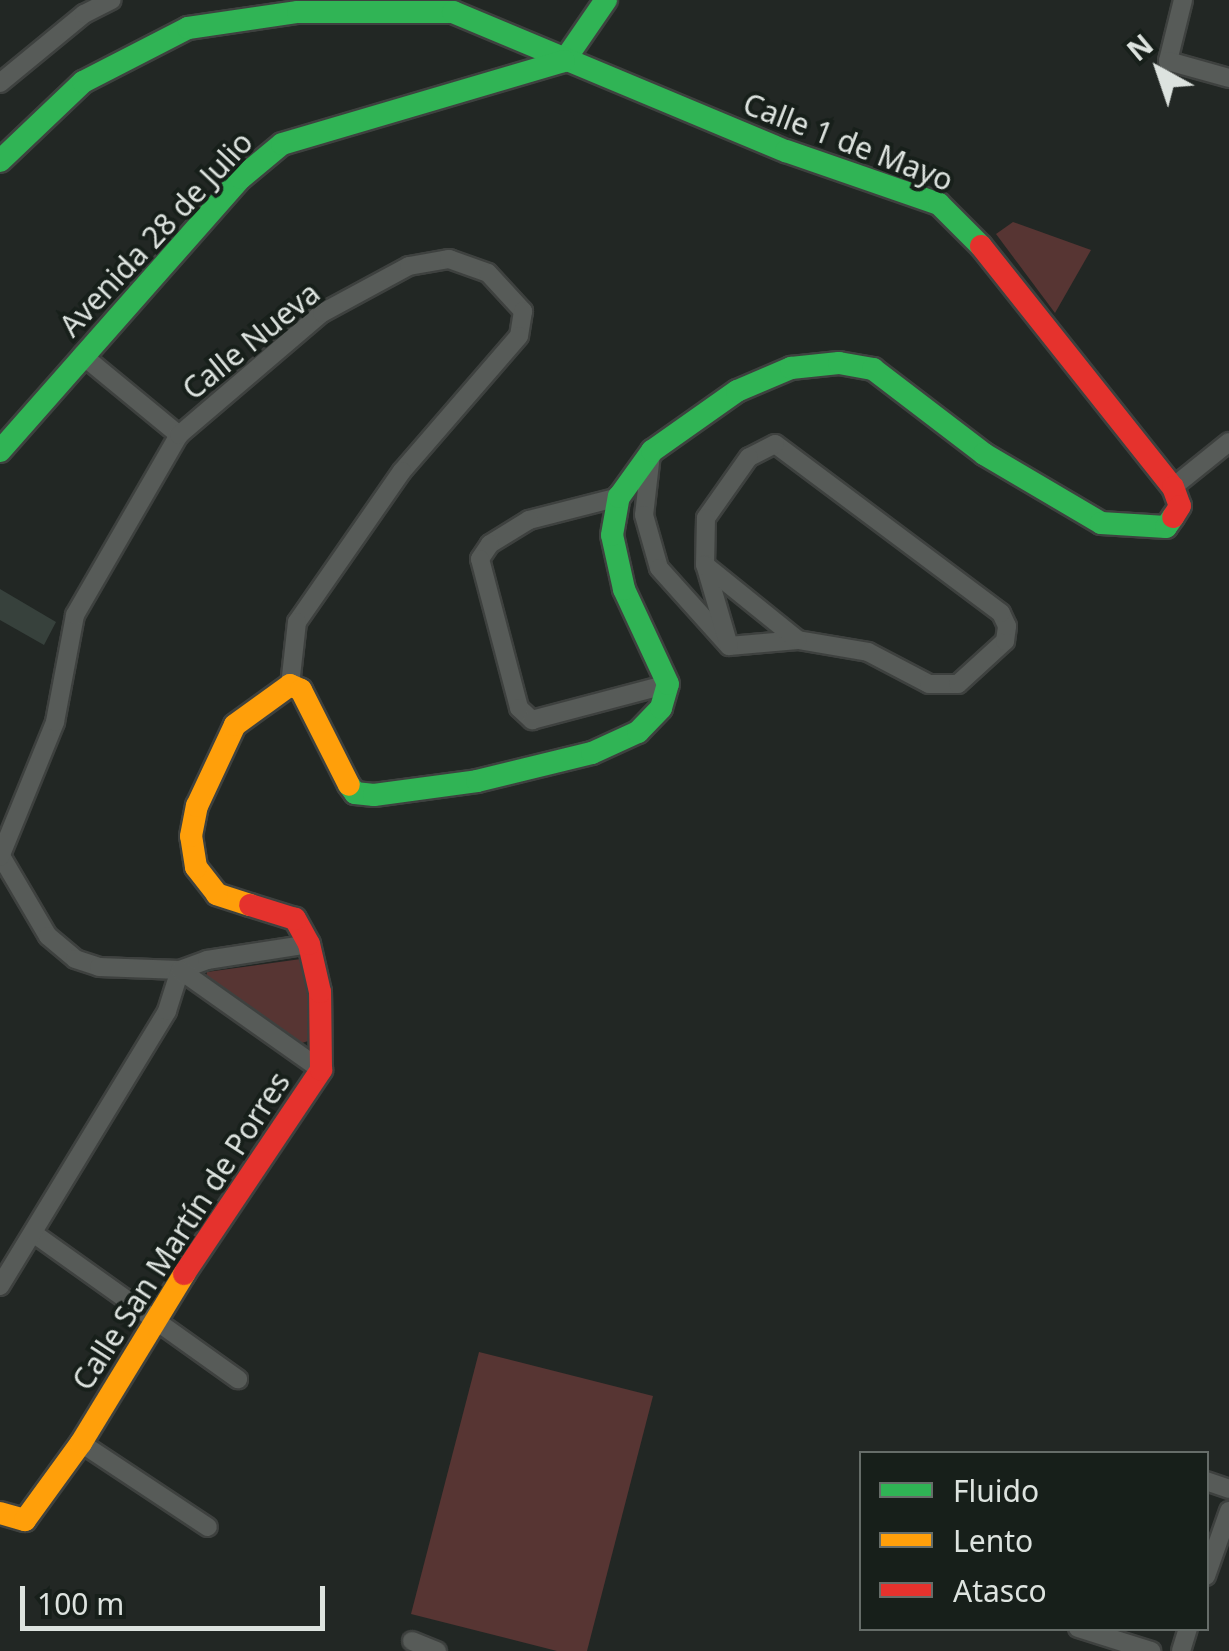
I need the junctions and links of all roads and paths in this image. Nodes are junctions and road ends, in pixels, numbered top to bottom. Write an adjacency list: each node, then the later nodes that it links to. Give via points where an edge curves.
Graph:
1 (112, 0): 6 (street, via 84,14)
2 (606, 0): 4 (street)
3 (1182, 0): 5 (street, via 1168,61)
4 (564, 60): 7 (street, Calle 1 de Mayo, via 452,12 234,17 188,28 83,82); 8 (street, Avenida 28 de Julio, via 282,144 242,178); 13 (street, Calle 1 de Mayo, via 786,151 939,204 962,221)
5 (1229, 78)
6 (0, 84)
7 (0, 161)
8 (82, 355): 9 (street); 11 (street, Avenida 28 de Julio)
9 (179, 435): 19 (street, Calle Nueva, via 322,313 409,266 449,258 488,273 523,312 519,336 502,361 402,470 297,622); 20 (street, Calle Nueva, via 75,615 54,722)
10 (1229, 442): 13 (street)
11 (0, 451)
12 (652, 452): 13 (street, via 737,391 791,368 839,363 873,368 984,454 1101,522 1166,526 1178,517); 14 (street); 17 (street, via 644,515 659,568)
13 (1173, 487)
14 (620, 496): 18 (street, via 612,534 624,589); 18 (street, via 529,520 490,544 480,559 519,708 532,720)
15 (704, 564): 16 (street); 16 (street, via 706,518 749,457 775,444 1001,613 1007,626 1005,641 958,684 929,684 868,652); 17 (street)
16 (798, 640): 17 (street)
17 (729, 646)
18 (668, 684): 19 (street, via 660,708 638,732 592,753 477,782 374,795 355,793 309,699)
19 (290, 685): 21 (street, via 235,725 208,776 191,836 196,866 217,894 295,919)
20 (0, 857): 22 (street, via 48,936 75,959 99,967)
21 (309, 944): 22 (street); 23 (street, Calle San Martín de Porres, via 320,992)
22 (180, 970): 23 (street); 24 (street, via 167,1011)
23 (321, 1070): 26 (street, Calle San Martín de Porres)
24 (33, 1233): 25 (street); 26 (street)
25 (0, 1286)
26 (154, 1320): 27 (street); 28 (street, Calle San Martín de Porres)
27 (238, 1380)
28 (81, 1443): 30 (street, Calle San Martín de Porres, via 24,1520); 31 (street)
29 (1229, 1511): 32 (street)
30 (7, 1517)
31 (208, 1527)
32 (1209, 1568)
33 (1088, 1631): 36 (street)
34 (412, 1640): 35 (street)
35 (438, 1651)
36 (1151, 1651)

